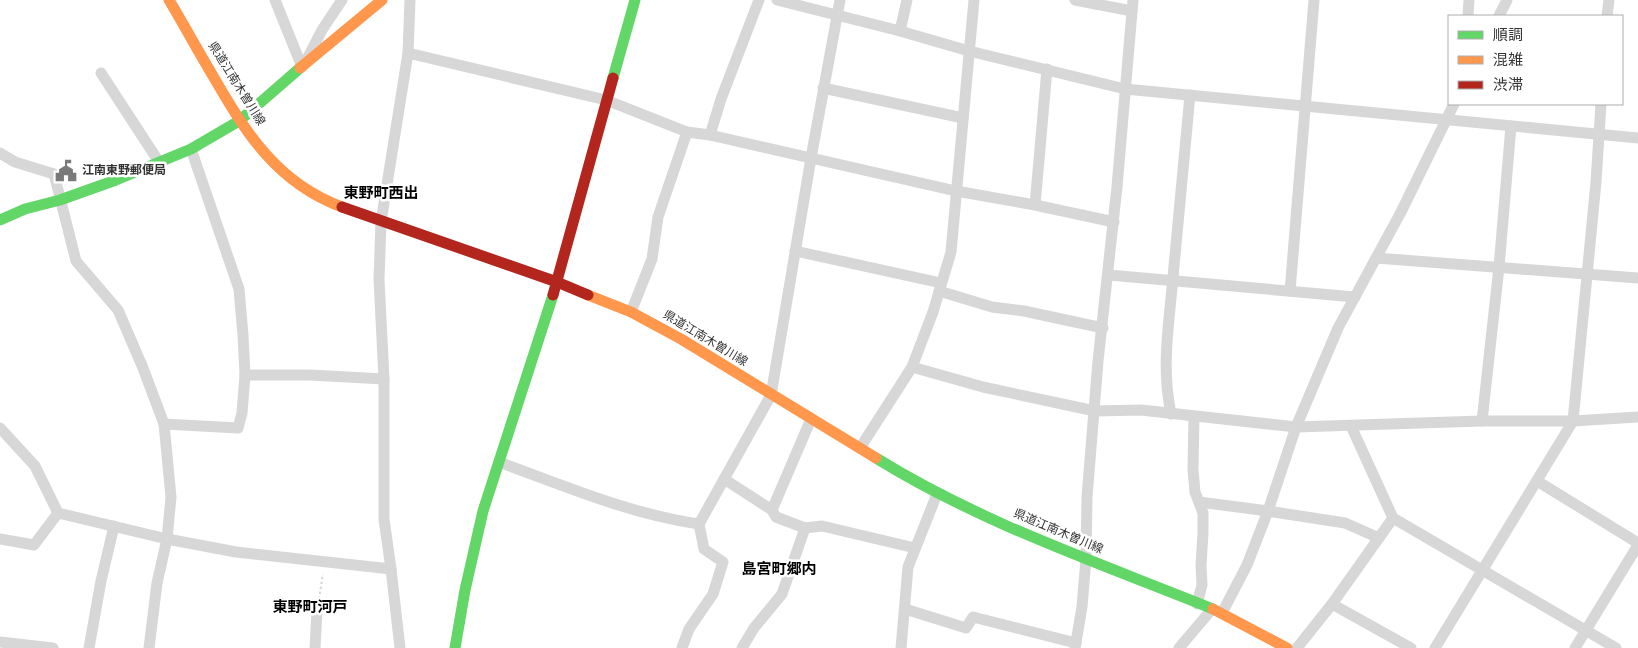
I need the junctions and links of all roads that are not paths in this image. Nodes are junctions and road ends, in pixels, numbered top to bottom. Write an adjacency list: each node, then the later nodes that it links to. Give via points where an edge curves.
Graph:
1 (169, 0): 37 (main road, 県道江南木曽川線)
2 (275, 0): 25 (street)
3 (342, 0): 25 (street)
4 (382, 0): 25 (main road)
5 (410, 0): 24 (street)
6 (635, 0): 31 (main road)
7 (759, 0): 40 (street)
8 (777, 0): 21 (street)
9 (840, 0): 21 (street)
10 (907, 0): 22 (street)
11 (974, 0): 23 (street)
12 (1075, 0): 17 (street)
13 (1314, 0): 34 (street)
14 (1469, 0): 18 (street)
15 (1507, 0): 19 (street)
16 (1609, 0): 20 (street)
17 (1132, 6): 29 (street)
18 (1468, 15)
19 (1500, 15)
20 (1607, 15)
21 (837, 16): 22 (street); 28 (street)
22 (900, 31): 23 (street)
23 (969, 51): 26 (street); 35 (street)
24 (408, 53): 31 (street); 53 (street)
25 (302, 67): 37 (main road)
26 (1047, 69): 29 (street); 49 (street)
27 (101, 73): 46 (street)
28 (823, 88): 35 (street); 45 (street)
29 (1126, 89): 30 (street); 54 (street)
30 (1190, 95): 34 (street); 61 (street)
31 (606, 100): 39 (street); 62 (main road)
32 (1453, 105): 36 (street)
33 (1601, 105): 41 (street)
34 (1305, 107): 36 (street); 64 (street)
35 (963, 118): 47 (street)
36 (1446, 119): 38 (street); 56 (street)
37 (240, 121): 43 (main road); 53 (main road, 県道江南木曽川線, via 271,161 296,183 328,202)
38 (1511, 126): 41 (street); 57 (street)
39 (687, 132): 40 (street); 66 (street, via 658,217 652,259)
40 (710, 135): 45 (street)
41 (1599, 135): 42 (street); 58 (street)
42 (1638, 138)
43 (191, 149): 46 (main road); 69 (street, via 239,289)
44 (0, 154): 48 (street, via 54,174)
45 (811, 158): 47 (street); 55 (street)
46 (159, 162): 48 (main road)
47 (956, 191): 49 (street); 63 (street, via 951,252)
48 (60, 200): 51 (main road); 79 (street, via 76,261 118,310)
49 (1035, 205): 54 (street)
50 (0, 207): 51 (main road)
51 (25, 209): 52 (main road)
52 (0, 220)
53 (380, 222): 62 (main road, 県道江南木曽川線); 70 (street)
54 (1114, 222): 59 (street)
55 (795, 250): 63 (street); 71 (street)
56 (1376, 258): 57 (street); 65 (street)
57 (1499, 267): 58 (street); 77 (street)
58 (1587, 273): 60 (street); 78 (street)
59 (1109, 275): 61 (street); 67 (street)
60 (1638, 278)
61 (1173, 281): 64 (street); 73 (street, via 1166,339 1166,390)
62 (557, 282): 66 (main road, 県道江南木曽川線); 84 (main road)
63 (940, 287): 67 (street, via 992,307); 68 (street)
64 (1290, 292): 65 (street)
65 (1355, 297): 81 (street, via 1338,328)
66 (631, 312): 71 (main road, 県道江南木曽川線)
67 (1103, 328): 72 (street)
68 (912, 366): 72 (street, via 983,387); 83 (street)
69 (245, 375): 70 (street); 79 (street, via 238,428)
70 (384, 379): 102 (street, via 384,519)
71 (772, 395): 76 (main road, 県道江南木曽川線); 85 (street)
72 (1095, 411): 73 (street, via 1141,410); 101 (street, via 1087,497)
73 (1171, 414): 74 (street)
74 (1194, 416): 81 (street); 88 (street, via 1193,469)
75 (1638, 417): 78 (street)
76 (811, 419): 83 (main road, 県道江南木曽川線); 89 (street)
77 (1482, 420): 78 (street); 80 (street)
78 (1573, 420): 86 (street)
79 (164, 424): 98 (street, via 171,497)
80 (1351, 426): 81 (street); 92 (street)
81 (1296, 427): 90 (street)
82 (0, 428): 91 (street, via 36,466)
83 (860, 448): 87 (main road, 県道江南木曽川線)
84 (499, 462): 93 (street, via 658,517); 117 (main road, via 483,511)
85 (724, 479): 89 (street); 93 (street)
86 (1537, 481): 99 (street); 103 (street)
87 (937, 494): 100 (street); 101 (main road, 県道江南木曽川線)
88 (1199, 502): 90 (street); 104 (street, via 1203,513 1202,585)
89 (772, 510): 95 (street, via 776,517)
90 (1268, 511): 96 (street, via 1345,523); 108 (street, via 1247,565)
91 (58, 513): 94 (street); 97 (street, via 34,545)
92 (1393, 518): 96 (street); 103 (street)
93 (699, 524): 118 (street, via 704,549 723,562 713,594 689,629)
94 (114, 526): 98 (street); 113 (street)
95 (805, 528): 100 (street, via 822,526); 119 (street, via 782,594)
96 (1379, 538): 105 (street)
97 (0, 539)
98 (167, 539): 102 (street, via 236,552); 114 (street, via 157,584)
99 (1638, 544): 109 (street)
100 (915, 548): 106 (street, via 908,567)
101 (1086, 559): 104 (main road, 県道江南木曽川線); 111 (street)
102 (391, 569): 116 (street)
103 (1481, 570): 109 (street); 125 (street)
104 (1196, 604): 108 (main road, 県道江南木曽川線)
105 (1332, 604): 123 (street); 124 (street)
106 (905, 609): 111 (street, via 966,628 973,617); 120 (street)
107 (317, 611): 115 (street)
108 (1217, 611): 121 (street); 122 (main road, 県道江南木曽川線)
109 (1586, 629): 126 (street); 127 (street)
110 (0, 642): 112 (street)
111 (1075, 646)
112 (53, 648)
113 (89, 648)
114 (149, 648)
115 (314, 648)
116 (400, 648)
117 (455, 648)
118 (682, 648)
119 (742, 648)
120 (900, 648)
121 (1179, 648)
122 (1287, 648)
123 (1297, 648)
124 (1410, 648)
125 (1435, 648)
126 (1575, 648)
127 (1616, 648)

